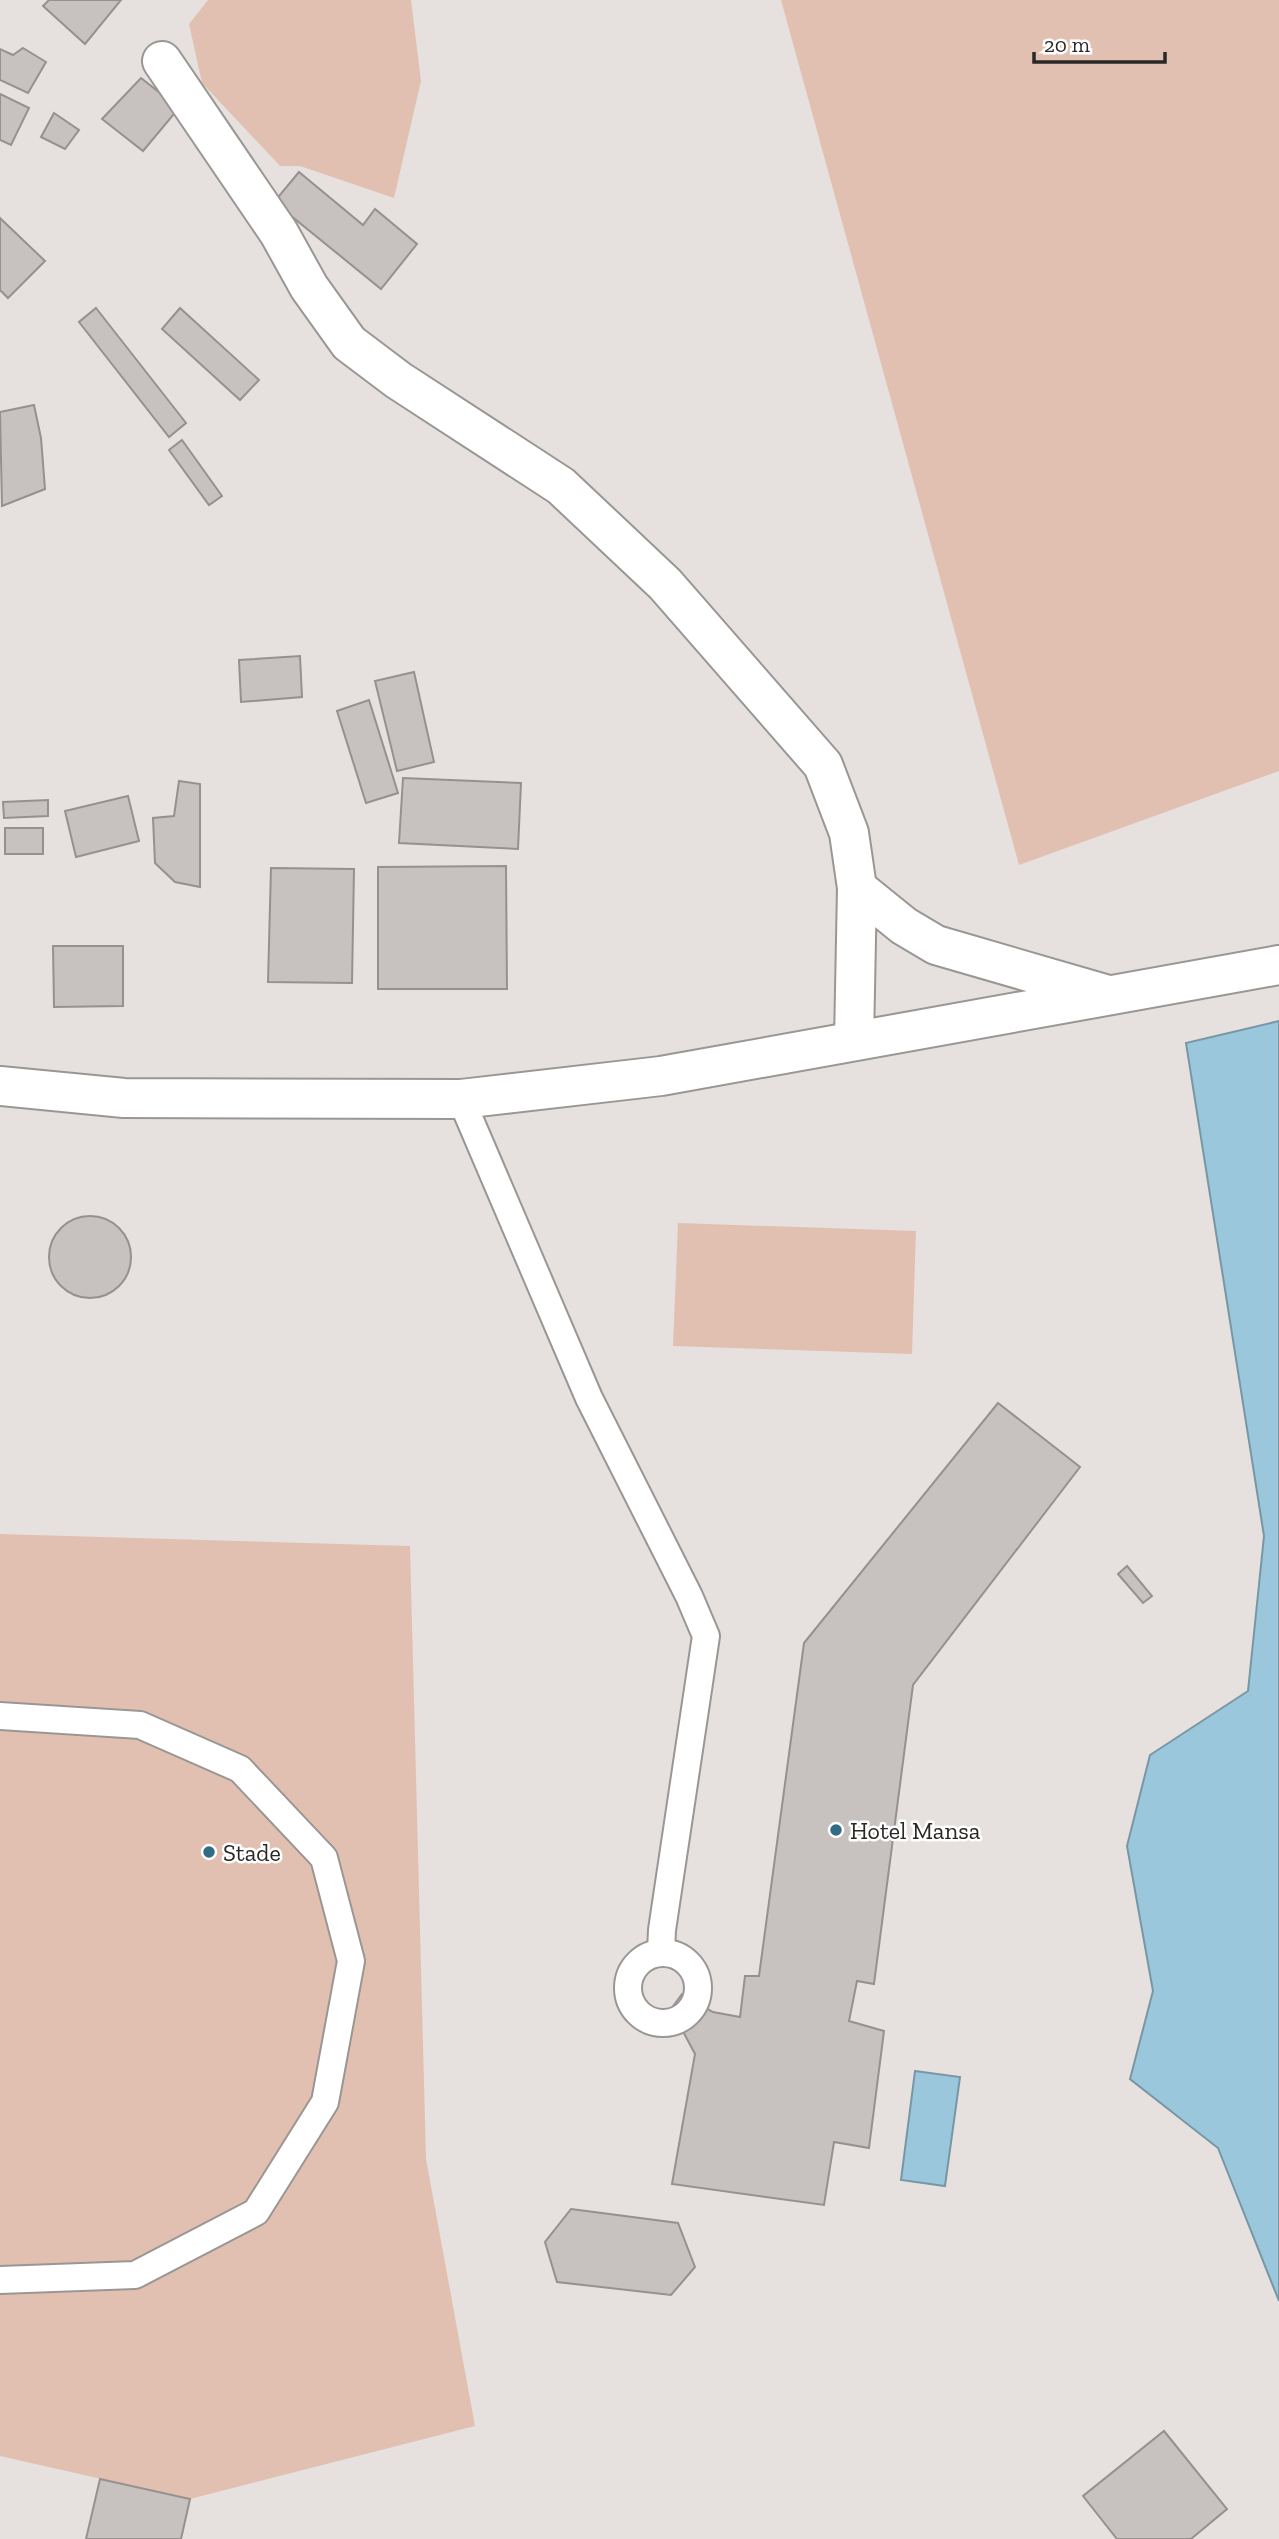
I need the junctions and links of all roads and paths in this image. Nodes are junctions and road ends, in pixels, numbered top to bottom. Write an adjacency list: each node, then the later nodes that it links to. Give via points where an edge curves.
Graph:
1 (162, 61): 2 (street, via 349,343 561,486 665,584 823,765 849,833)
2 (857, 888): 4 (street, via 904,926 936,944); 5 (street)
3 (1279, 965): 4 (street)
4 (1108, 995): 5 (street)
5 (854, 1041): 7 (street, via 661,1076)
6 (0, 1086): 7 (street, via 124,1098)
7 (461, 1099): 9 (lane, via 589,1398 706,1636)
8 (0, 1716): 10 (lane, via 140,1725 240,1769 324,1858 351,1961 325,2102 256,2212 135,2275)
9 (662, 1952)
10 (0, 2280)

